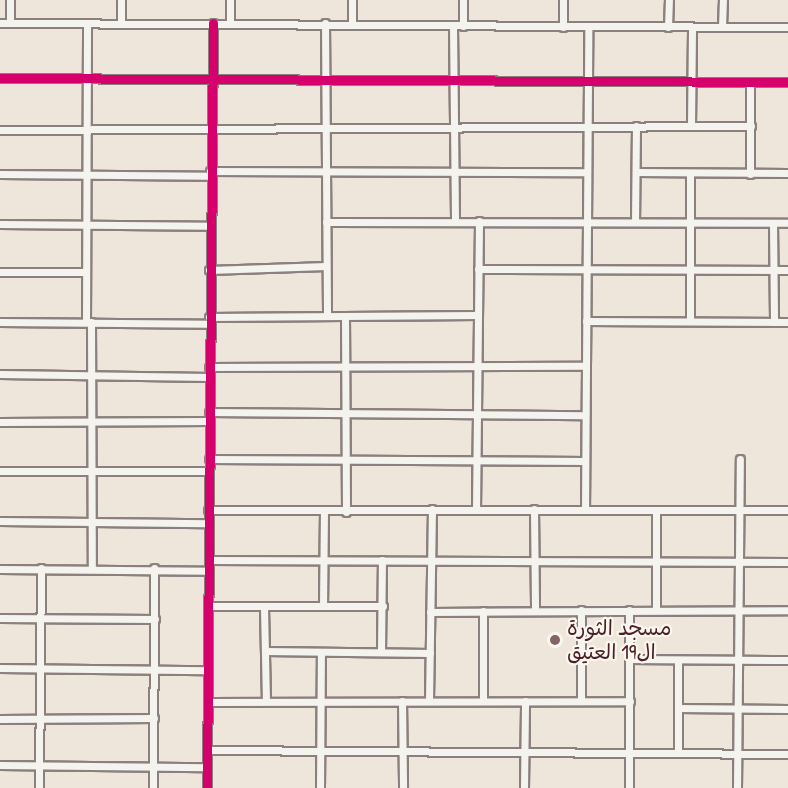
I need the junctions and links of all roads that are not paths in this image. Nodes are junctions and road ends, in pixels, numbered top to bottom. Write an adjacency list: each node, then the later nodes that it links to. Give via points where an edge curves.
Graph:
1 (10, 0): 10 (street)
2 (121, 0): 15 (street)
3 (230, 0): 13 (street)
4 (352, 0): 16 (street)
5 (463, 0): 18 (street)
6 (563, 0): 19 (street)
7 (669, 0): 21 (street)
8 (723, 0): 23 (street)
9 (0, 23): 10 (street)
10 (10, 23): 11 (street)
11 (87, 23): 15 (street); 26 (street)
12 (213, 23): 13 (street); 15 (street); 27 (street)
13 (230, 23): 14 (street)
14 (326, 23): 16 (street); 28 (street)
15 (121, 24)
16 (352, 24): 17 (street)
17 (453, 26): 18 (street); 29 (street)
18 (463, 26): 19 (street)
19 (562, 27): 20 (street)
20 (588, 27): 21 (street); 30 (street)
21 (668, 27): 22 (street)
22 (692, 27): 23 (street); 31 (street)
23 (722, 27): 24 (street)
24 (788, 27)
25 (0, 78): 26 (street)
26 (87, 78): 27 (street); 41 (street)
27 (213, 79): 28 (street); 34 (street)
28 (326, 80): 29 (street); 35 (street)
29 (455, 80): 30 (street); 36 (street)
30 (587, 81): 31 (street); 37 (street)
31 (692, 81): 33 (street); 39 (street)
32 (788, 81): 33 (street)
33 (750, 82): 40 (street)
34 (212, 126): 35 (street); 41 (street); 50 (street)
35 (326, 126): 36 (street); 46 (street)
36 (455, 126): 37 (street); 43 (street)
37 (586, 126): 38 (street); 44 (street)
38 (636, 126): 39 (street); 45 (street)
39 (691, 126): 40 (street)
40 (751, 126): 51 (street)
41 (87, 128): 42 (street); 52 (street)
42 (0, 130)
43 (455, 172): 44 (street); 46 (street); 53 (street)
44 (586, 172): 56 (street)
45 (636, 172): 47 (street); 57 (street)
46 (326, 173): 50 (street); 55 (street)
47 (690, 173): 51 (street); 58 (street)
48 (788, 173): 51 (street)
49 (0, 174): 52 (street)
50 (210, 174): 52 (street); 63 (street)
51 (750, 174)
52 (86, 175): 62 (street)
53 (455, 221): 54 (street); 55 (street)
54 (479, 221): 56 (street); 65 (street)
55 (326, 222): 64 (street)
56 (586, 222): 57 (street); 66 (street)
57 (635, 222): 58 (street)
58 (690, 222): 59 (street); 68 (street)
59 (773, 223): 60 (street); 69 (street)
60 (788, 223)
61 (0, 224): 62 (street)
62 (86, 225): 63 (street); 72 (street)
63 (209, 226): 67 (street)
64 (326, 266): 67 (street); 74 (street)
65 (478, 269): 66 (street); 73 (street)
66 (586, 269): 68 (street); 77 (street)
67 (209, 270): 76 (street)
68 (690, 270): 69 (street); 78 (street)
69 (773, 270): 70 (street); 81 (street)
70 (788, 270)
71 (0, 272): 72 (street)
72 (86, 273): 80 (street)
73 (478, 315): 75 (street); 83 (street)
74 (327, 316): 75 (street); 76 (street)
75 (345, 316): 86 (street)
76 (209, 320): 80 (street); 85 (street)
77 (586, 321): 78 (street); 84 (street)
78 (690, 321): 81 (street)
79 (0, 322): 80 (street)
80 (88, 322): 88 (street)
81 (774, 322): 82 (street)
82 (788, 322)
83 (477, 365): 84 (street); 86 (street); 91 (street)
84 (585, 366): 92 (street)
85 (209, 367): 86 (street); 89 (street)
86 (345, 369): 90 (street)
87 (0, 374): 88 (street)
88 (91, 375): 89 (street); 95 (street)
89 (210, 377): 93 (street)
90 (345, 412): 91 (street); 93 (street); 99 (street)
91 (477, 412): 92 (street); 96 (street)
92 (585, 415): 100 (street)
93 (209, 416): 95 (street); 97 (street)
94 (0, 422): 95 (street)
95 (91, 422): 101 (street)
96 (476, 458): 99 (street); 100 (street); 105 (street)
97 (209, 459): 99 (street); 103 (street)
98 (740, 459): 110 (street)
99 (346, 460): 113 (street)
100 (585, 461): 108 (street)
101 (91, 470): 102 (street); 103 (street); 115 (street)
102 (0, 471)
103 (208, 471): 107 (street)
104 (432, 509): 105 (street); 113 (street); 120 (street)
105 (476, 509): 106 (street)
106 (534, 509): 108 (street); 121 (street)
107 (208, 510): 112 (street); 116 (street)
108 (585, 510): 109 (street)
109 (656, 510): 110 (street); 122 (street)
110 (740, 510): 111 (street); 123 (street)
111 (788, 510)
112 (324, 512): 113 (street); 118 (street)
113 (346, 512)
114 (0, 520): 115 (street)
115 (91, 521): 116 (street); 126 (street)
116 (208, 523): 117 (street)
117 (209, 560): 118 (street); 129 (street)
118 (324, 560): 119 (street); 132 (street)
119 (382, 560): 120 (street); 133 (street)
120 (431, 560): 121 (street); 141 (street)
121 (535, 561): 122 (street); 134 (street)
122 (656, 561): 123 (street); 137 (street)
123 (739, 561): 124 (street); 138 (street)
124 (788, 562)
125 (41, 568): 126 (street); 128 (street); 143 (street)
126 (92, 568): 127 (street)
127 (154, 568): 129 (street); 144 (street)
128 (0, 569)
129 (209, 571): 130 (street)
130 (209, 606): 131 (street); 156 (street)
131 (264, 606): 132 (street); 145 (street)
132 (323, 606): 133 (street)
133 (382, 606): 147 (street)
134 (535, 610): 135 (street); 140 (street)
135 (581, 610): 136 (street); 162 (street)
136 (629, 610): 137 (street); 149 (street)
137 (656, 610): 138 (street)
138 (739, 610): 139 (street); 151 (street)
139 (788, 610)
140 (483, 611): 141 (street); 158 (street)
141 (430, 612): 148 (street)
142 (0, 618): 143 (street)
143 (40, 618): 144 (street); 154 (street)
144 (155, 619): 155 (street)
145 (265, 651): 146 (street); 159 (street)
146 (321, 652): 147 (street); 165 (street)
147 (381, 652): 148 (street)
148 (430, 653): 157 (street)
149 (629, 659): 150 (street); 163 (street)
150 (678, 660): 151 (street); 166 (street)
151 (738, 660): 152 (street); 167 (street)
152 (788, 660)
153 (0, 668): 154 (street)
154 (40, 669): 155 (street); 171 (street)
155 (154, 669): 156 (street); 169 (street)
156 (208, 670): 164 (street)
157 (429, 700): 158 (street); 160 (street)
158 (483, 700): 161 (street)
159 (266, 701): 164 (street); 165 (street)
160 (402, 701): 165 (street); 175 (street)
161 (525, 701): 162 (street); 174 (street)
162 (581, 701): 163 (street)
163 (630, 701): 176 (street)
164 (208, 702): 172 (street)
165 (321, 702): 173 (street)
166 (678, 708): 167 (street); 177 (street)
167 (738, 709): 168 (street); 178 (street)
168 (788, 709)
169 (154, 718): 171 (street); 182 (street)
170 (0, 719): 171 (street)
171 (40, 719): 181 (street)
172 (207, 750): 173 (street); 183 (street)
173 (319, 750): 175 (street); 187 (street)
174 (525, 751): 175 (street); 176 (street); 189 (street)
175 (402, 752): 188 (street)
176 (629, 752): 177 (street); 190 (street)
177 (678, 753): 178 (street)
178 (737, 753): 179 (street); 191 (street)
179 (788, 754)
180 (0, 765): 181 (street)
181 (40, 765): 182 (street); 184 (street)
182 (154, 766): 183 (street); 185 (street)
183 (207, 766): 186 (street)
184 (39, 788)
185 (153, 788)
186 (207, 788)
187 (320, 788)
188 (403, 788)
189 (524, 788)
190 (629, 788)
191 (737, 788)

